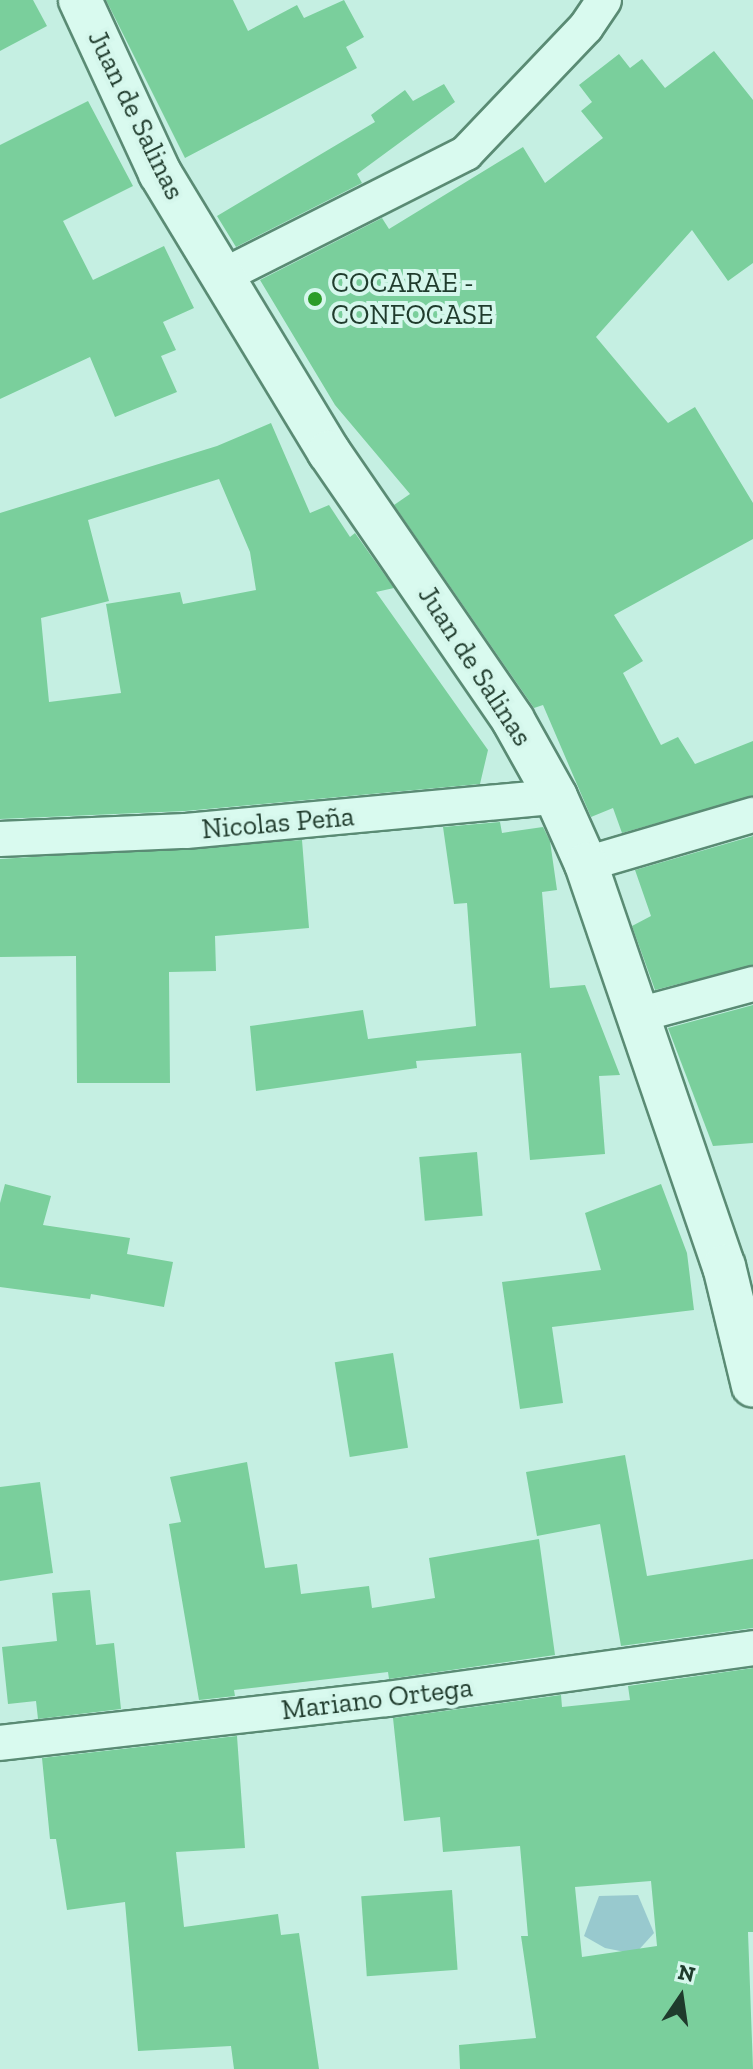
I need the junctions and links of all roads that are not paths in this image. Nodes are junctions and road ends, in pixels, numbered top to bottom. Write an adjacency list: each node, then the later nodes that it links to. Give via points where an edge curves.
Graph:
1 (80, 0): 3 (street, Juan de Salinas, via 160,173)
2 (604, 0): 3 (street, via 586,27 466,153)
3 (223, 276): 4 (street, Juan de Salinas, via 329,452 513,720)
4 (556, 797): 6 (street, Nicolas Peña, via 186,831); 7 (street, Juan de Salinas)
5 (753, 815): 7 (street)
6 (0, 839)
7 (586, 864): 9 (street, Juan de Salinas)
8 (753, 984): 9 (street)
9 (638, 1015): 10 (street, Juan de Salinas, via 724,1266)
10 (753, 1386)
11 (753, 1648): 12 (street, Mariano Ortega, via 387,1699)
12 (0, 1743)

